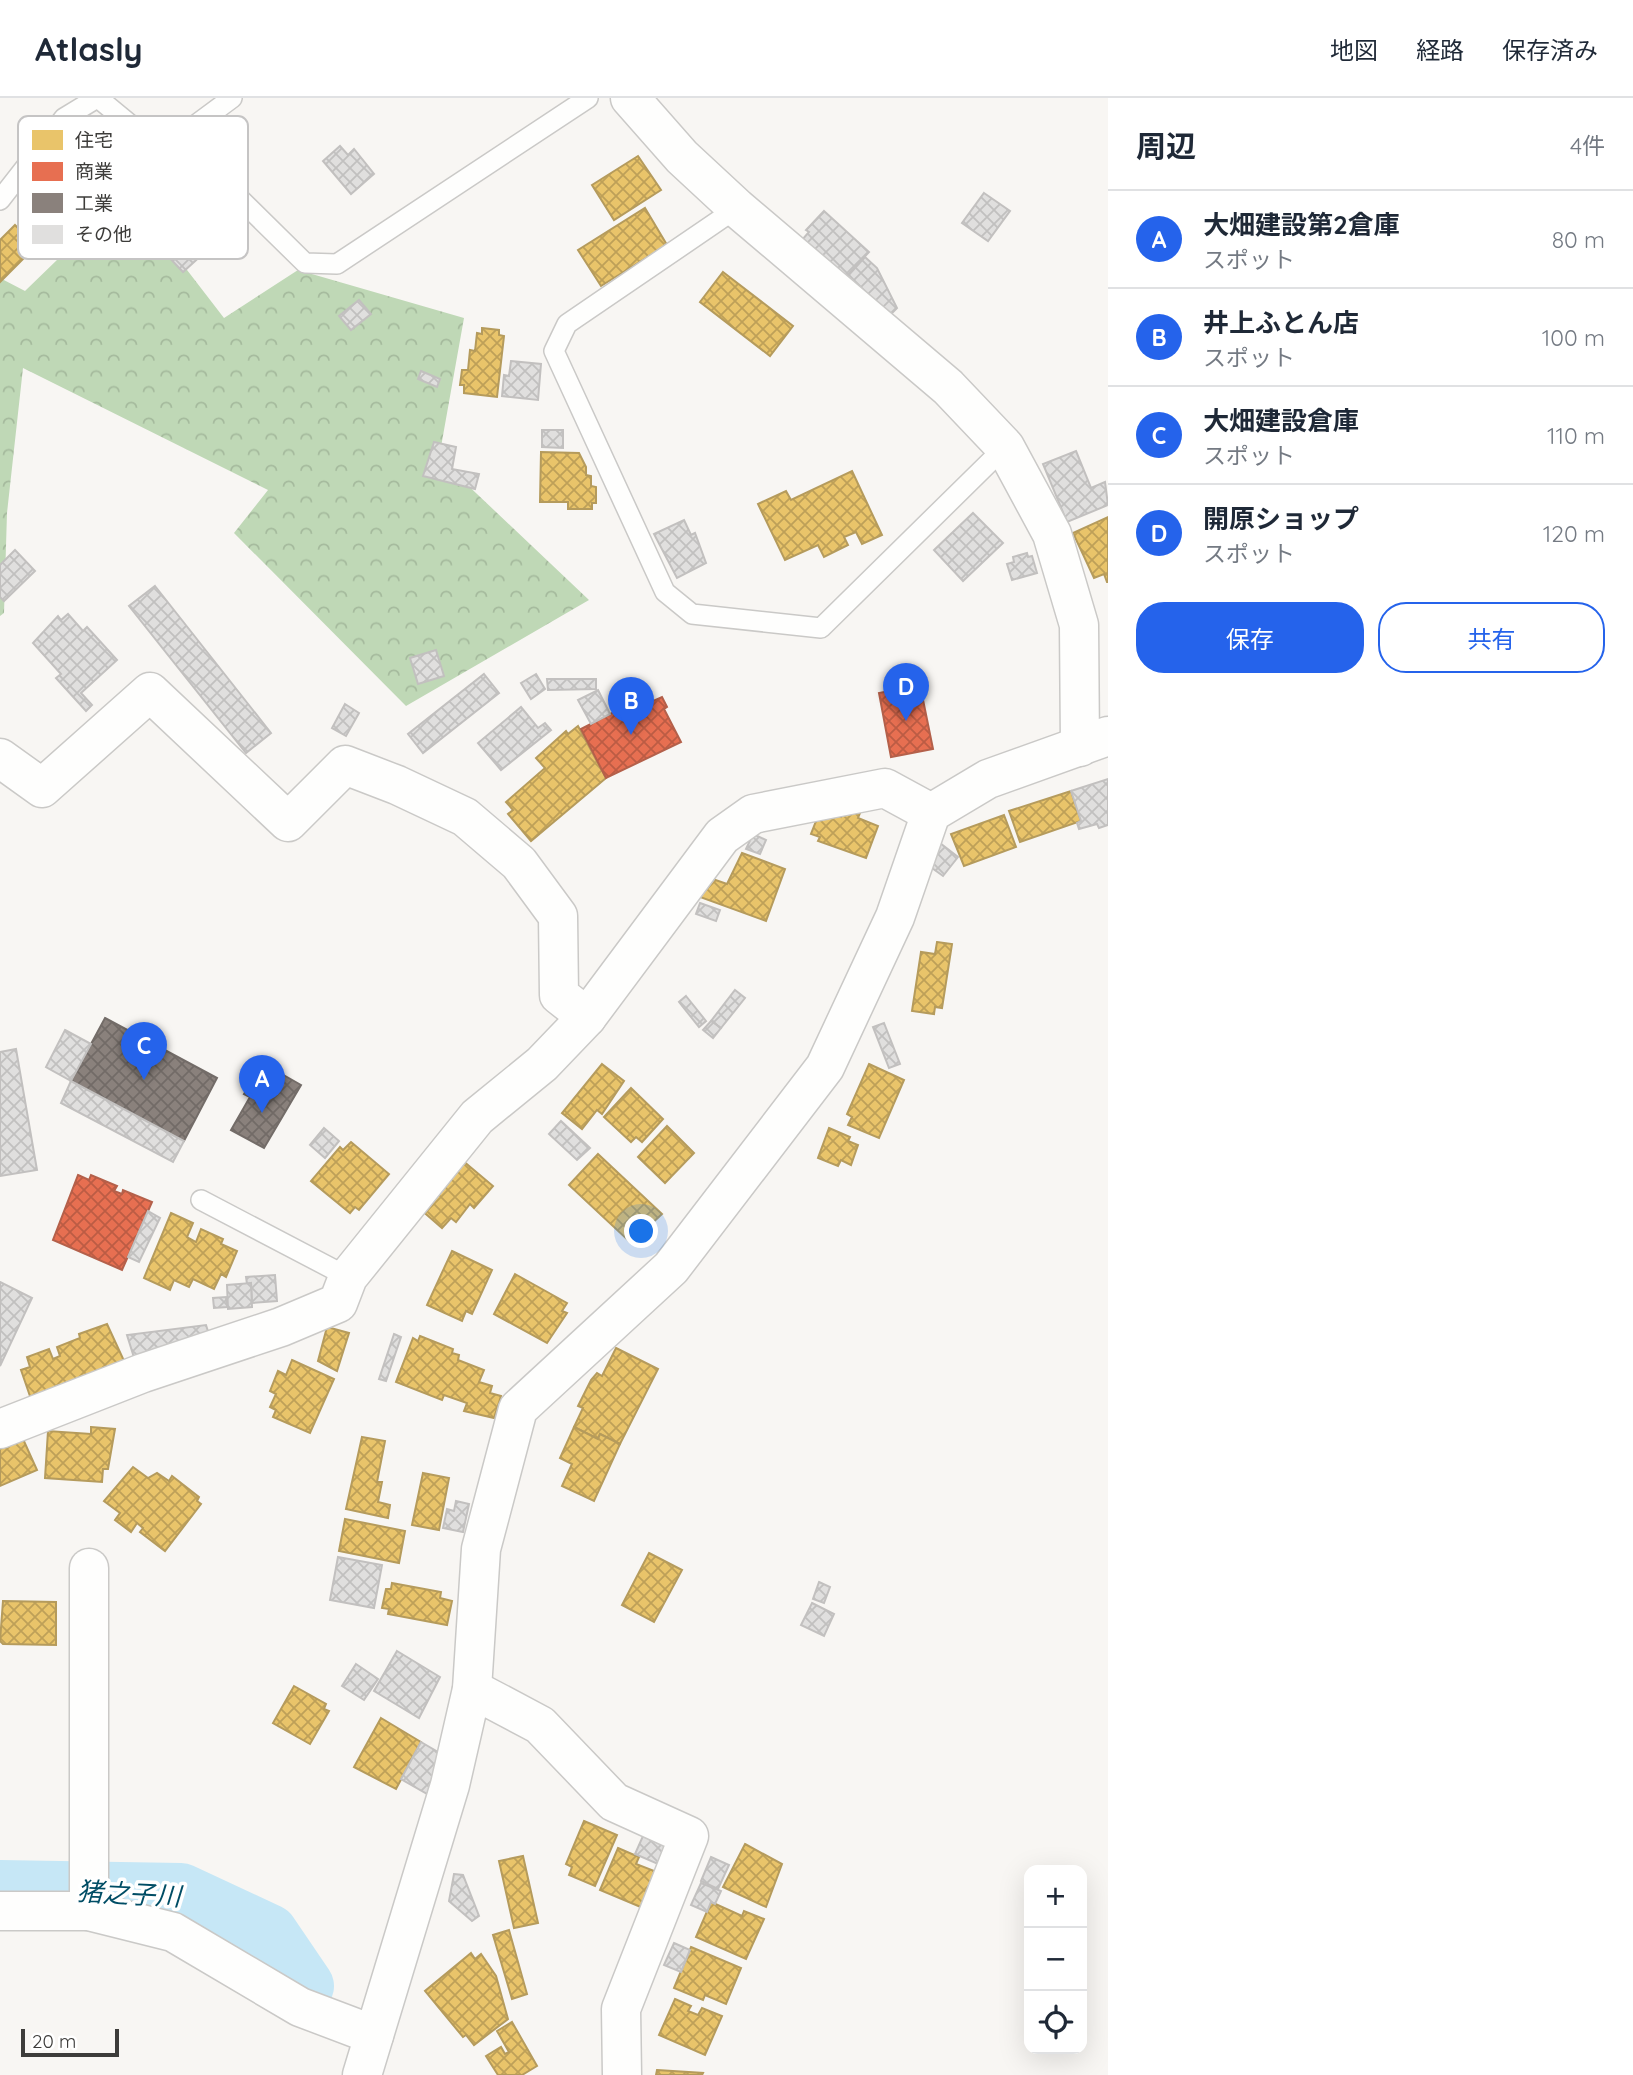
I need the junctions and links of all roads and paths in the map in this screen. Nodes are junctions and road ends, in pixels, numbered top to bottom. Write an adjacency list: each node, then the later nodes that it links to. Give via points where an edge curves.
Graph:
1 (97, 98): 5 (lane); 6 (lane)
2 (232, 98): 7 (lane)
3 (588, 98): 10 (lane, via 337,264 304,263)
4 (630, 98): 11 (street, via 682,157)
5 (67, 116)
6 (119, 116)
7 (208, 116)
8 (18, 177): 9 (lane)
9 (0, 200)
10 (248, 207)
11 (737, 208): 12 (street, via 948,387); 12 (lane, via 567,324 554,351 665,592 692,614 821,628)
12 (1005, 447): 13 (street, via 1052,534 1079,625)
13 (1094, 742): 15 (street, via 988,779)
14 (0, 758): 16 (street, via 42,788 150,692 288,822 345,765 397,785 465,817 519,863 558,916 559,995)
15 (931, 813): 16 (street, via 885,788 753,814 722,836); 21 (street, via 895,917 825,1067 671,1268 518,1409 481,1549)
16 (587, 1017): 18 (street, via 542,1064 477,1117)
17 (201, 1200): 18 (lane)
18 (348, 1277): 19 (street, via 338,1303)
19 (0, 1429)
20 (89, 1568): 22 (street)
21 (472, 1689): 24 (street, via 450,1785); 26 (street, via 540,1725 614,1802 688,1836 621,2009)
22 (89, 1901): 23 (street); 24 (street, via 173,1931 300,2007)
23 (0, 1911)
24 (374, 2035): 25 (street)
25 (362, 2075)
26 (622, 2075)

